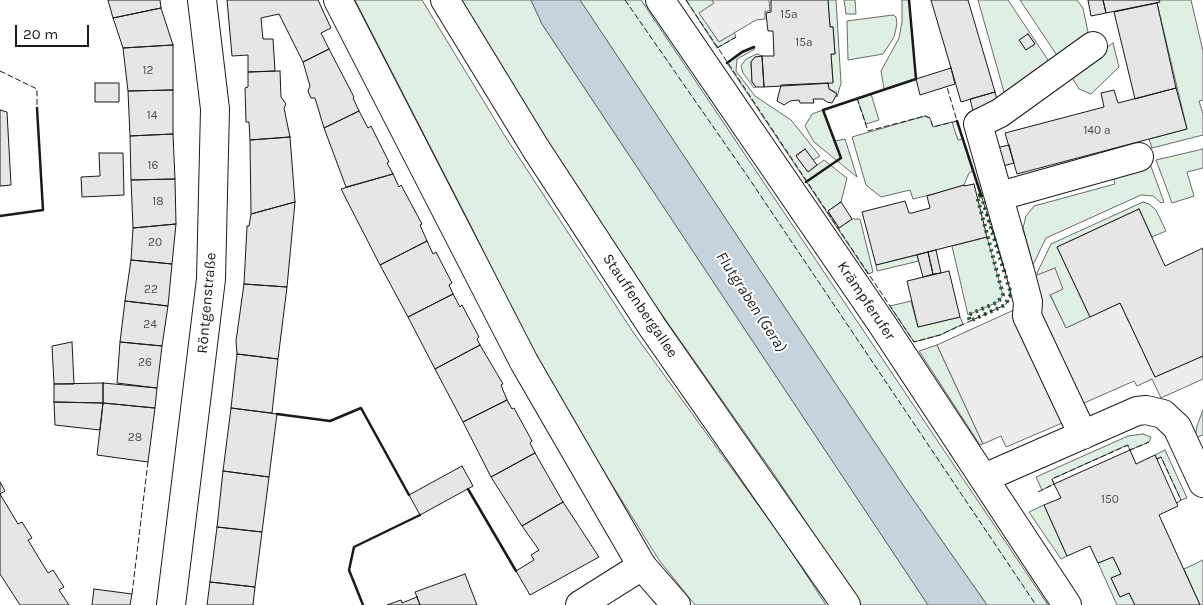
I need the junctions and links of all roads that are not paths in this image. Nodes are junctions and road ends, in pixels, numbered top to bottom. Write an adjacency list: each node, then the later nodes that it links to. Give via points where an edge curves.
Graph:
1 (202, 0): 12 (main road, Röntgenstraße, via 215,108 211,279)
2 (338, 0): 11 (main road, via 524,362)
3 (445, 0): 15 (main road, Stauffenbergallee, via 653,328)
4 (660, 0): 9 (main road, Krämpferufer)
5 (1093, 46): 7 (main road, via 1000,113 978,124)
6 (1139, 157): 7 (main road)
7 (1000, 196): 8 (main road, via 1028,302 1027,316)
8 (1083, 435): 9 (main road); 10 (main road, via 1137,411 1163,414 1177,427)
9 (984, 478): 16 (main road, Krämpferufer)
10 (1203, 484)
11 (642, 566): 13 (main road); 14 (main road)
12 (171, 605)
13 (580, 605)
14 (676, 605)
15 (846, 605)
16 (1067, 605)

